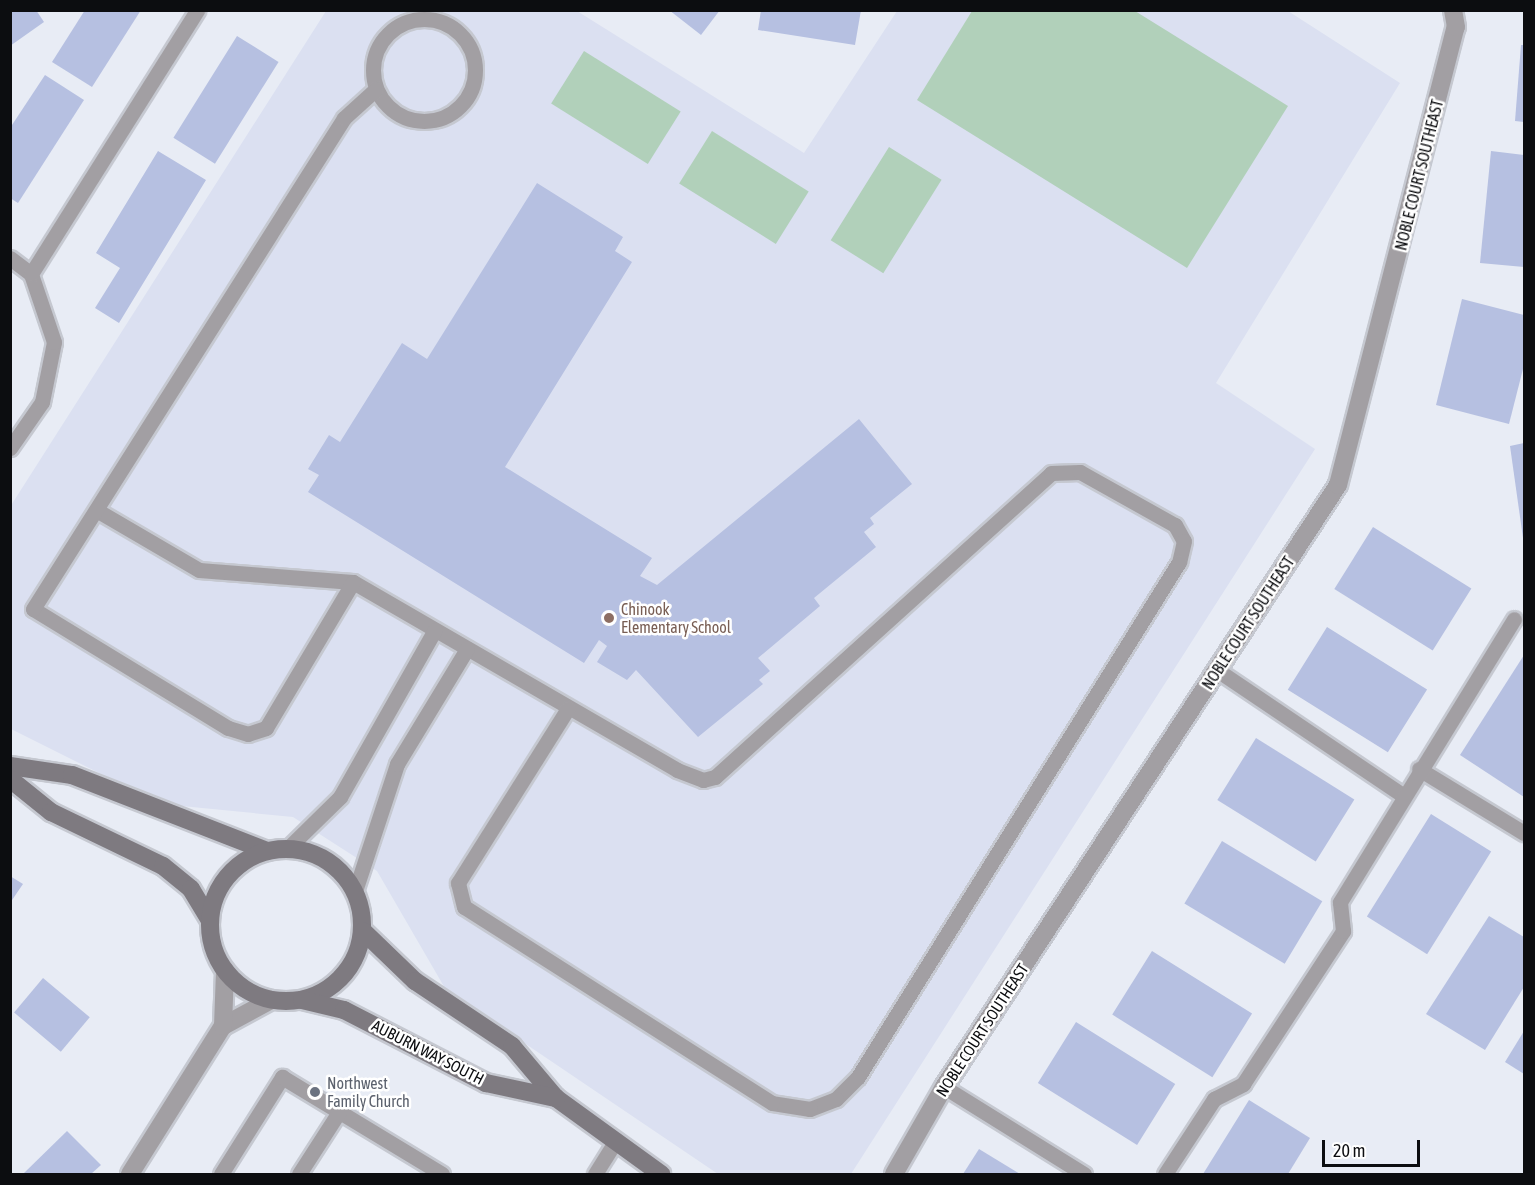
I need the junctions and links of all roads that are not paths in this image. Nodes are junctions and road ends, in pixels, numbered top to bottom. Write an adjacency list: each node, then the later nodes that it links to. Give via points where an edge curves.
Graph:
1 (197, 10): 5 (lane)
2 (1453, 10): 12 (street, NOBLE COURT SOUTHEAST, via 1456,27 1338,485)
3 (376, 89): 3 (lane, via 391,108 411,120 442,118 470,91 471,52 464,38 437,21 405,23 381,43 375,57); 7 (lane, via 344,118)
4 (10, 258): 5 (lane)
5 (31, 274): 6 (lane, via 54,342 42,402)
6 (10, 448)
7 (98, 511): 8 (lane, via 199,570); 8 (lane, via 33,609 228,728 248,734 266,728)
8 (353, 582): 10 (lane)
9 (1514, 620): 15 (lane)
10 (435, 630): 11 (lane); 19 (lane, via 340,797)
11 (467, 649): 13 (lane); 21 (lane, via 397,764)
12 (1217, 670): 17 (lane); 28 (street, NOBLE COURT SOUTHEAST)
13 (568, 708): 13 (lane, via 676,770 703,780 715,777 1051,473 1080,472 1175,525 1184,542 1179,562 864,1067 836,1099 810,1109 772,1104 464,907 458,883)
14 (10, 766): 20 (main road, AUBURN WAY SOUTH, via 72,775)
15 (1419, 769): 17 (lane); 18 (lane)
16 (10, 780): 22 (main road, AUBURN WAY SOUTH, via 51,812 163,866 191,889)
17 (1401, 794): 40 (lane, via 1340,902 1343,931 1243,1084 1214,1099)
18 (1524, 833)
19 (288, 848): 20 (main road, AUBURN WAY SOUTH); 21 (main road, AUBURN WAY SOUTH, via 328,860)
20 (267, 851): 22 (main road, AUBURN WAY SOUTH, via 227,876)
21 (355, 891): 23 (main road)
22 (210, 921): 24 (main road, AUBURN WAY SOUTH, via 213,947)
23 (363, 932): 26 (main road, AUBURN WAY SOUTH, via 344,976); 29 (main road, AUBURN WAY SOUTH, via 415,981 512,1046)
24 (225, 971): 25 (main road, AUBURN WAY SOUTH, via 253,994); 27 (street)
25 (271, 1000): 26 (main road, AUBURN WAY SOUTH); 27 (street)
26 (302, 1000): 29 (main road, AUBURN WAY SOUTH, via 344,1010 486,1083)
27 (223, 1026): 32 (street)
28 (945, 1087): 38 (street, NOBLE COURT SOUTHEAST); 39 (lane)
29 (556, 1098): 31 (main road, AUBURN WAY SOUTH)
30 (339, 1112): 33 (lane, via 282,1077); 34 (lane); 35 (lane)
31 (615, 1142): 36 (lane); 37 (main road, AUBURN WAY SOUTH)
32 (130, 1174)
33 (221, 1174)
34 (299, 1174)
35 (442, 1174)
36 (594, 1174)
37 (661, 1174)
38 (894, 1174)
39 (1084, 1174)
40 (1165, 1174)

